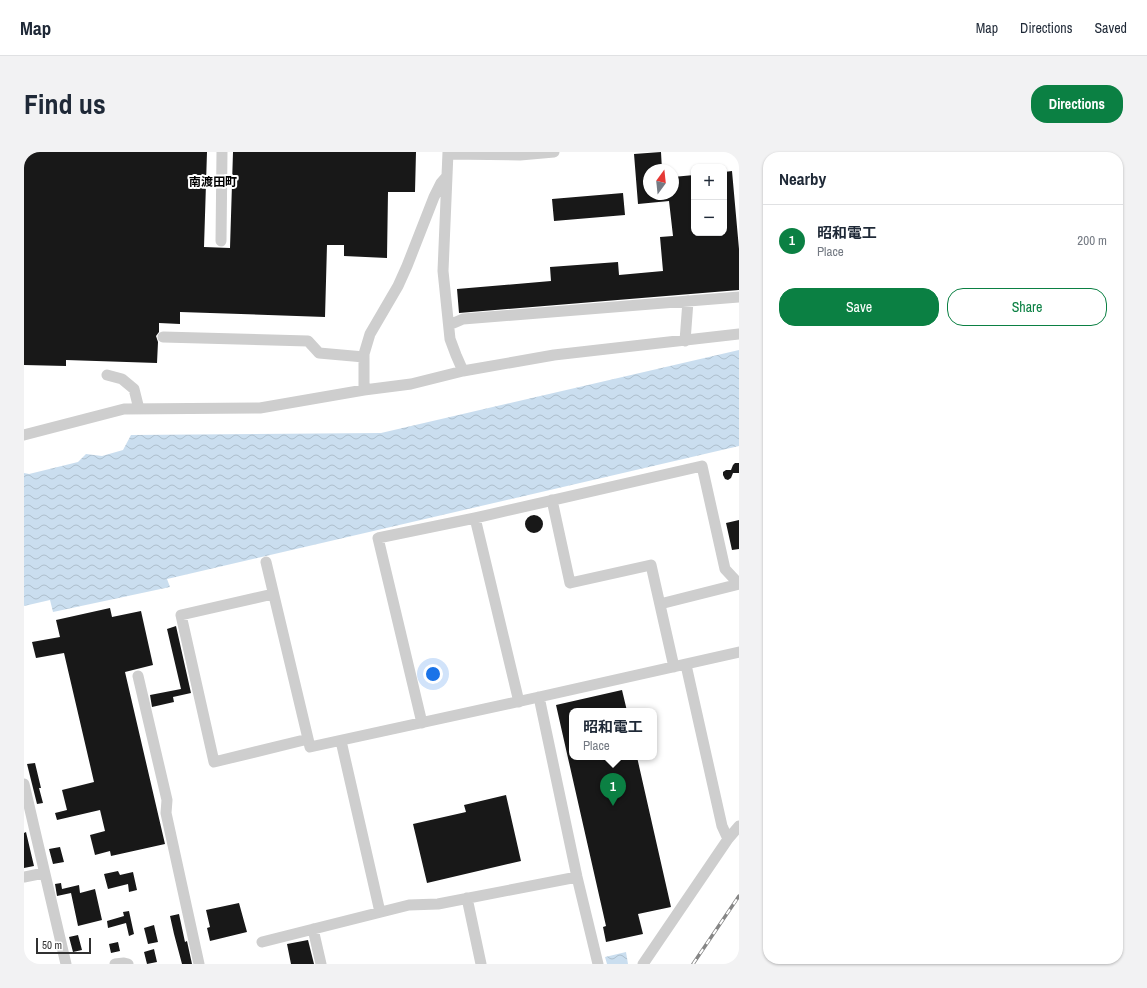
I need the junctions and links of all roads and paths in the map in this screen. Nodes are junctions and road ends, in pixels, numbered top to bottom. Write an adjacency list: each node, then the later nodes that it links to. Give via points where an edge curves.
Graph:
1 (222, 152): 5 (street)
2 (554, 152): 3 (street, via 520,155)
3 (448, 153): 4 (street)
4 (447, 176): 8 (street, via 443,271); 12 (street, via 434,197 398,286 370,334)
5 (221, 241)
6 (739, 297): 7 (street)
7 (688, 301): 8 (street, via 463,319); 11 (street)
8 (449, 325): 13 (street, via 450,339)
9 (738, 334): 11 (street)
10 (163, 337): 12 (street, via 308,341 319,353)
11 (685, 341): 13 (street, via 554,355)
12 (364, 357): 15 (street)
13 (463, 371): 15 (street, via 411,384)
14 (107, 375): 16 (street, via 122,379 134,389)
15 (364, 390): 16 (street, via 260,408)
16 (139, 409): 17 (street, via 124,410)
17 (24, 435)
18 (552, 500): 19 (street); 21 (street, via 702,466 725,570); 23 (street, via 570,583 651,565)
19 (475, 518): 29 (street); 30 (street, via 378,538)
20 (266, 562): 22 (street)
21 (739, 584): 23 (street)
22 (274, 594): 31 (street); 31 (street, via 181,615 214,762)
23 (660, 604): 26 (street)
24 (739, 652): 25 (street)
25 (686, 665): 26 (street); 35 (street, via 722,826)
26 (674, 667): 28 (street)
27 (138, 676): 46 (street, via 167,800 166,813)
28 (539, 697): 29 (street); 38 (street)
29 (519, 702): 30 (street)
30 (422, 723): 32 (street)
31 (308, 739): 32 (street, via 310,747)
32 (341, 741): 40 (street)
33 (24, 784): 36 (street)
34 (739, 826): 35 (street)
35 (728, 839): 50 (street)
36 (44, 873): 37 (street); 43 (street)
37 (24, 877)
38 (577, 877): 39 (street); 49 (street)
39 (467, 898): 40 (street, via 438,904 409,905); 48 (street)
40 (380, 912): 41 (street)
41 (313, 929): 42 (street); 47 (street)
42 (262, 942)
43 (66, 964)
44 (115, 964): 45 (street)
45 (128, 964)
46 (199, 964)
47 (321, 964)
48 (481, 964)
49 (598, 964)
50 (643, 964)

